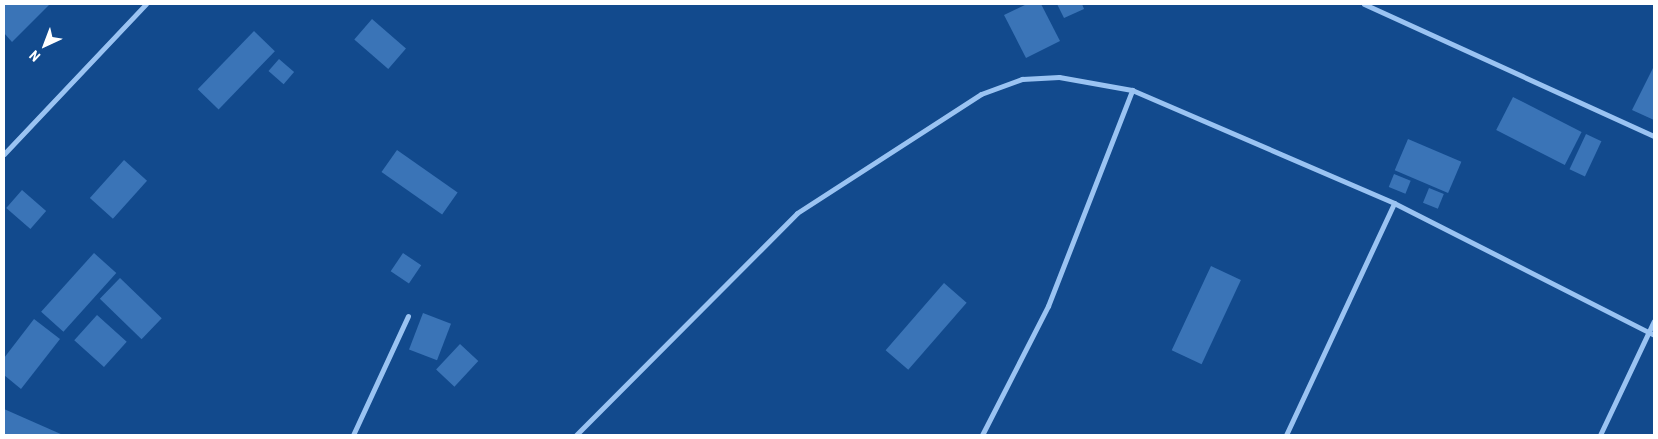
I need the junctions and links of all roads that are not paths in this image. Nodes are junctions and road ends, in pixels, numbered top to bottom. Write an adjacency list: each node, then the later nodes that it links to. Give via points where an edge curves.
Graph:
1 (146, 4): 5 (street)
2 (1364, 4): 4 (street)
3 (1132, 90): 6 (street); 11 (street, via 1058,77 1022,79 981,94 797,213); 12 (street, via 1048,306)
4 (1654, 136)
5 (4, 154)
6 (1394, 203): 9 (street); 13 (street)
7 (408, 316): 10 (street)
8 (1654, 321): 9 (street)
9 (1652, 333): 14 (street)
10 (353, 435)
11 (576, 435)
12 (982, 435)
13 (1286, 435)
14 (1600, 435)

